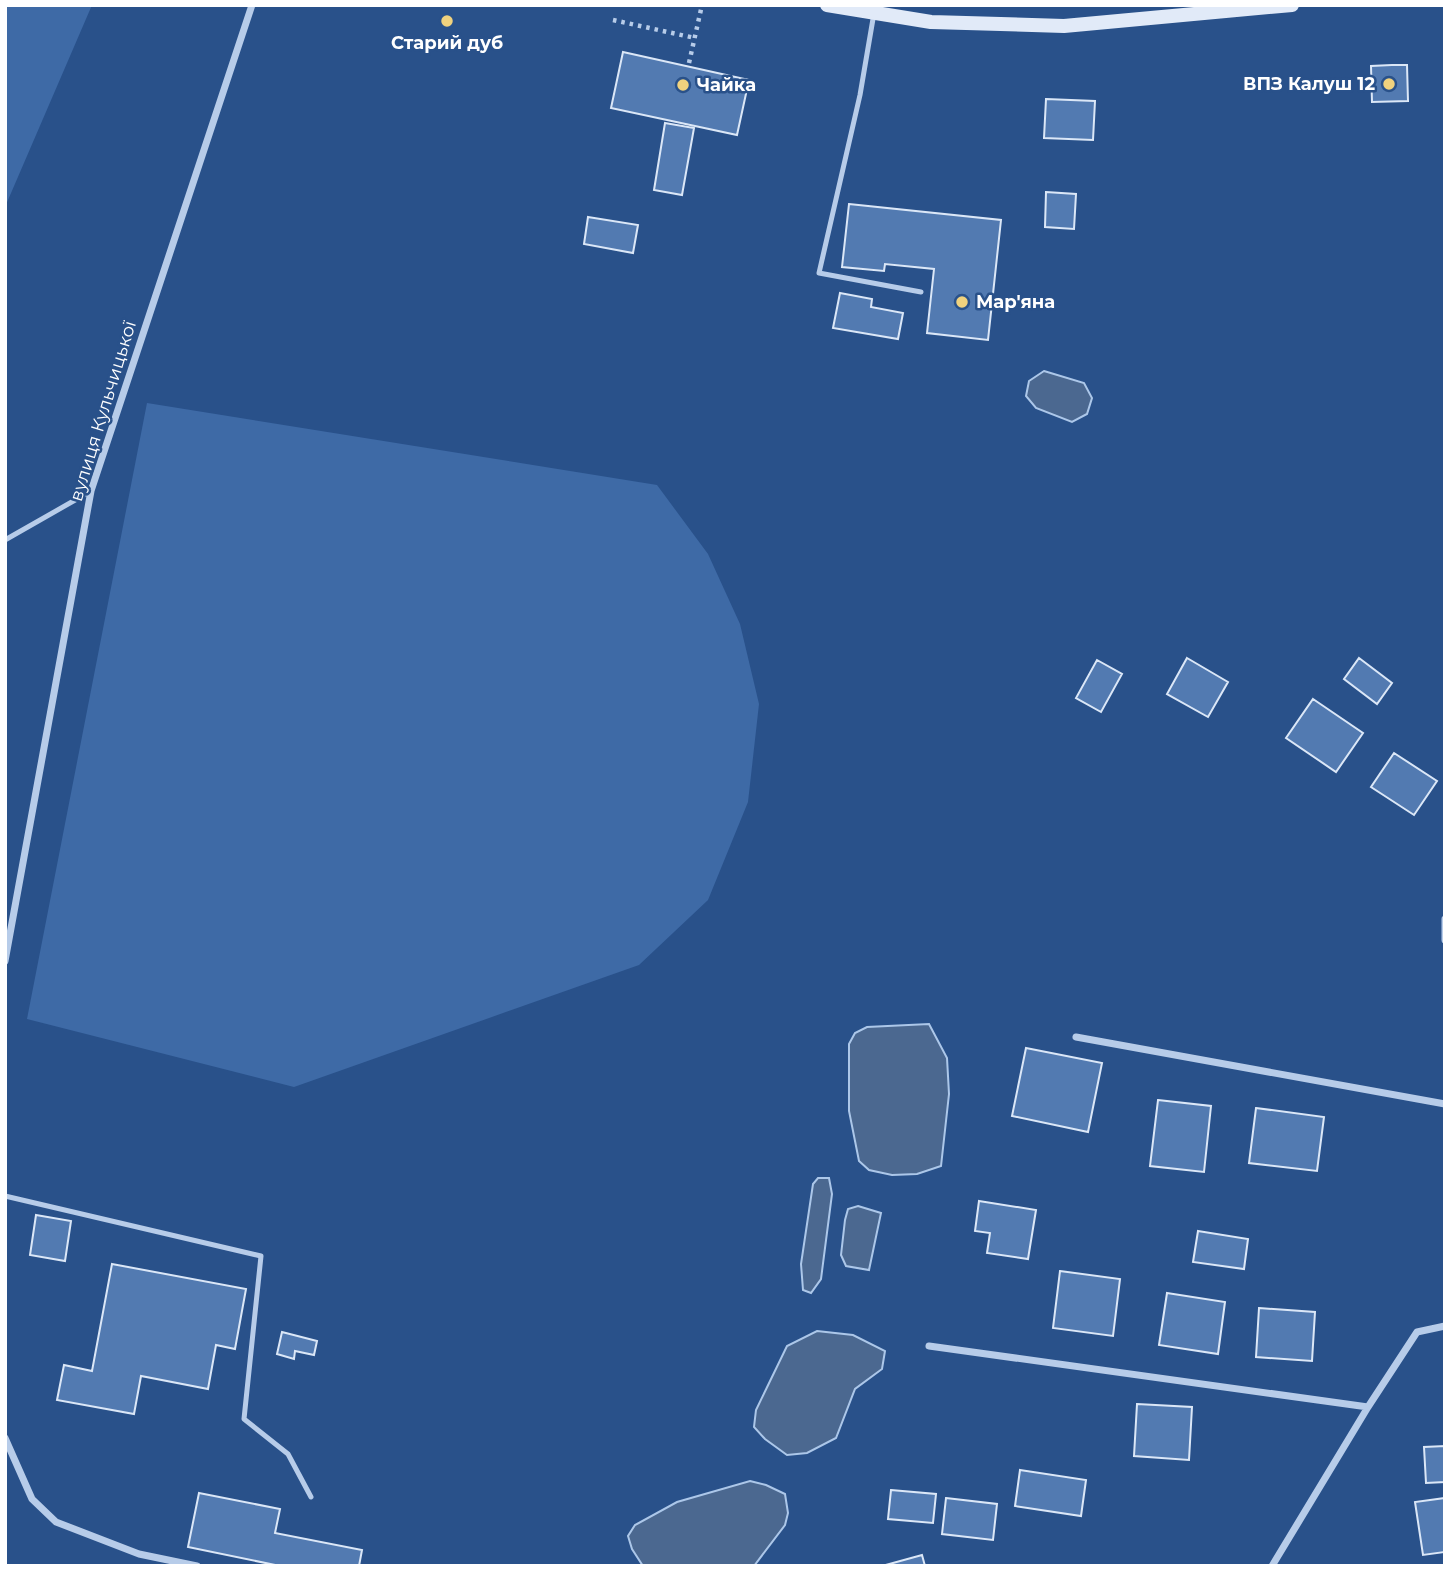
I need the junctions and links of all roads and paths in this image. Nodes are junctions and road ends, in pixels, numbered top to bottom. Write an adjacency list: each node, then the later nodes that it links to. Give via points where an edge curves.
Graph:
1 (252, 5): 10 (street, вулиця Кульчицької)
2 (702, 5): 7 (path)
3 (827, 5): 5 (main road)
4 (1292, 5): 5 (main road, via 1064,26 931,22)
5 (874, 13): 9 (lane, via 819,273)
6 (613, 20): 7 (path)
7 (695, 38): 8 (path)
8 (689, 64)
9 (921, 292)
10 (91, 491): 11 (lane); 14 (street, вулиця Кульчицької)
11 (5, 540)
12 (1445, 919): 13 (street)
13 (1445, 940)
14 (5, 961)
15 (1076, 1037): 16 (street)
16 (1445, 1104)
17 (5, 1196): 22 (lane, via 261,1256 244,1419 288,1454)
18 (1445, 1326): 20 (street, via 1417,1332)
19 (929, 1346): 20 (street)
20 (1368, 1407): 24 (street)
21 (5, 1438): 23 (street, via 32,1499 56,1522 139,1554)
22 (311, 1497)
23 (197, 1566)
24 (1272, 1566)

